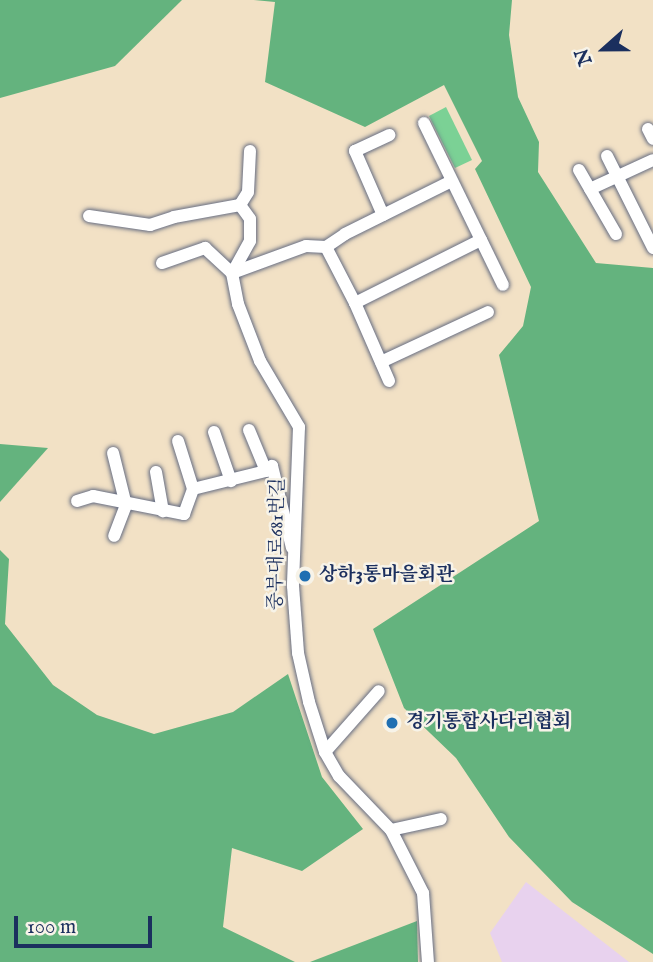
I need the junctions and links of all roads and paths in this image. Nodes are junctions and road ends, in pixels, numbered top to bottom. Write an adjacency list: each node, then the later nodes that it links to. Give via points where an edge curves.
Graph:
1 (424, 123): 8 (street)
2 (389, 135): 11 (street, via 355,151)
3 (250, 151): 10 (street, via 248,192)
4 (607, 156): 7 (street)
5 (653, 160): 7 (street)
6 (579, 170): 9 (street)
7 (617, 177): 9 (street); 16 (street)
8 (452, 181): 11 (street); 14 (street)
9 (590, 189): 13 (street)
10 (240, 205): 12 (street, via 150,225); 18 (street, via 250,219 250,240)
11 (383, 215): 15 (street)
12 (89, 216)
13 (616, 234)
14 (481, 240): 19 (street); 20 (street)
15 (326, 247): 18 (street, via 306,246); 20 (street)
16 (653, 248)
17 (162, 263): 18 (street, via 205,248)
18 (232, 273): 36 (street, 중부대로681번길, via 238,304 260,361 299,428)
19 (503, 285)
20 (355, 303): 22 (street)
21 (488, 312): 22 (street)
22 (381, 362): 23 (street)
23 (389, 381)
24 (249, 430): 28 (street)
25 (214, 432): 30 (street)
26 (178, 441): 31 (street)
27 (113, 453): 33 (street)
28 (266, 471): 30 (street); 36 (street, via 272,466)
29 (156, 472): 34 (street)
30 (231, 481): 31 (street)
31 (193, 489): 34 (street, via 184,514)
32 (77, 500): 33 (street, via 93,496)
33 (126, 505): 34 (street); 35 (street)
34 (163, 511)
35 (114, 536)
36 (294, 555): 38 (street, 중부대로681번길, via 298,653)
37 (379, 691): 38 (street)
38 (325, 752): 40 (street, 중부대로681번길, via 339,776)
39 (441, 819): 40 (street)
40 (391, 830): 41 (street, 중부대로681번길, via 423,893)
41 (428, 962)

